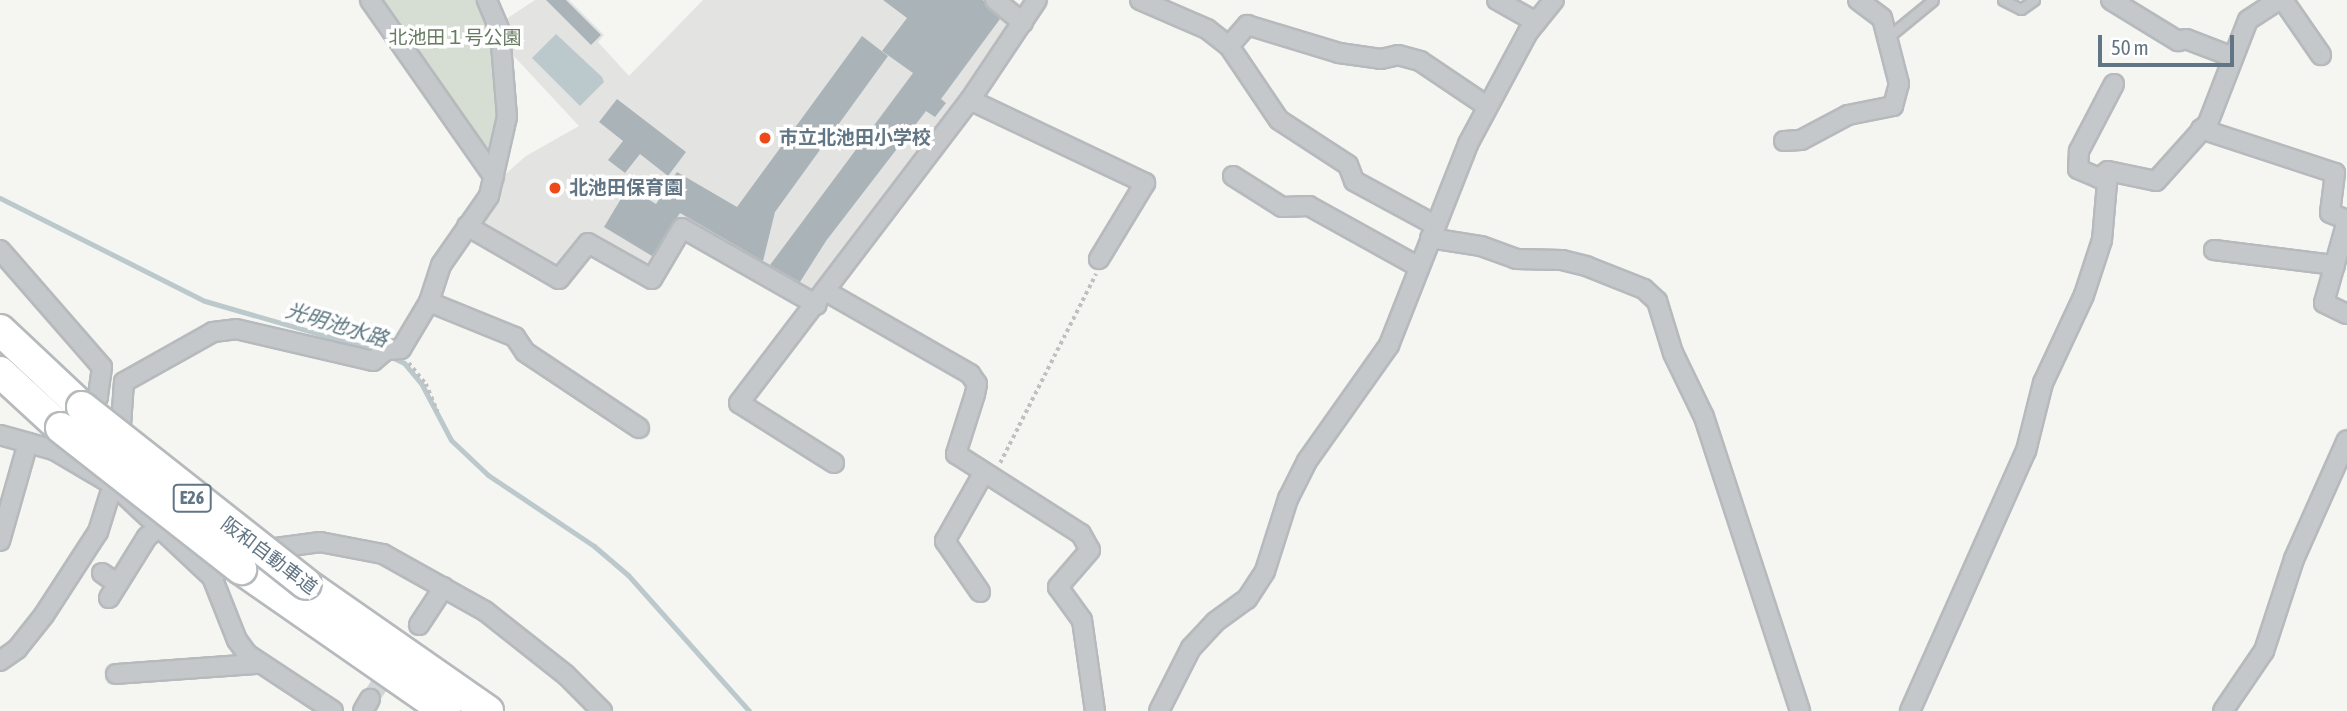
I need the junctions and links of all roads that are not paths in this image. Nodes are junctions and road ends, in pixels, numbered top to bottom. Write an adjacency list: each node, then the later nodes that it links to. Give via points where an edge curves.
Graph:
1 (370, 0): 27 (street)
2 (486, 0): 27 (street, via 500,31 507,106)
3 (995, 0): 15 (street)
4 (1037, 0): 15 (street)
5 (1140, 0): 17 (street, via 1206,29)
6 (1497, 0): 14 (street)
7 (1858, 0): 16 (street, via 1882,18)
8 (1933, 0): 16 (lane)
9 (2003, 0): 10 (lane, via 2021,9)
10 (2034, 0)
11 (2111, 0): 19 (street, via 2178,41 2186,39)
12 (2281, 0): 18 (street); 19 (street, via 2248,20)
13 (1557, 1): 14 (street)
14 (1536, 22): 22 (street)
15 (1023, 23): 21 (street)
16 (1888, 37): 24 (street, via 1899,84 1893,106 1848,115 1801,139)
17 (1229, 46): 22 (street, via 1247,25 1339,53 1381,58 1398,55 1420,61); 30 (street, via 1279,120 1348,165 1354,181)
18 (2321, 55)
19 (2233, 57): 23 (street, via 2217,103)
20 (2114, 83): 25 (street, via 2079,151 2078,169 2099,178)
21 (970, 100): 33 (street, via 1145,183); 36 (street)
22 (1487, 106): 30 (street)
23 (2201, 129): 25 (street, via 2156,181); 28 (street, via 2335,173 2330,213)
24 (1784, 141)
25 (2108, 170): 66 (street, via 2102,240 2084,295 2043,383 2026,452)
26 (1233, 176): 35 (street, via 1282,207 1309,206)
27 (494, 177): 29 (street, via 489,196)
28 (2347, 220): 34 (street)
29 (467, 226): 36 (street, via 559,279 588,243 652,279 682,228); 37 (street, via 441,265)
30 (1432, 231): 35 (street); 65 (street, via 1516,259 1562,260 1586,266 1644,289 1657,301 1674,353 1704,417)
31 (0, 250): 43 (street, via 102,367 98,397 79,426)
32 (2214, 250): 34 (street)
33 (1099, 259)
34 (2335, 265): 38 (street, via 2324,303)
35 (1419, 267): 64 (street, via 1389,345 1307,461 1288,499 1265,571 1247,599 1215,622 1191,649)
36 (822, 299): 46 (street, via 738,403); 47 (street, via 970,373 975,394 956,454)
37 (429, 302): 41 (street, via 515,337 525,352); 48 (street, via 387,353 236,329 213,332 124,382)
38 (2347, 314)
39 (0, 330): 61 (highway, 阪和自動車道 / E26, bridge, via 82,407 306,584)
40 (0, 372): 43 (highway, 阪和自動車道 / E26)
41 (639, 428)
42 (0, 435): 45 (street)
43 (58, 439): 45 (street); 48 (street); 60 (highway, 阪和自動車道 / E26, bridge)
44 (2347, 440): 67 (street, via 2294,559 2264,651)
45 (28, 443): 50 (street)
46 (834, 463)
47 (988, 475): 54 (street, via 945,541); 63 (street, via 1081,534 1090,550 1058,587 1082,620)
48 (115, 486): 49 (street); 56 (street, via 98,532 24,641)
49 (157, 530): 51 (street, via 147,537 114,591); 52 (street)
50 (0, 541)
51 (102, 573)
52 (212, 578): 53 (street, via 237,552 320,542 383,554); 57 (street, via 237,640)
53 (444, 587): 55 (street); 62 (street, via 485,611 566,675)
54 (980, 592)
55 (419, 625)
56 (0, 661)
57 (257, 664): 58 (street); 59 (street)
58 (116, 674)
59 (325, 709)
60 (444, 711)
61 (488, 711)
62 (602, 711)
63 (1095, 711)
64 (1159, 711)
65 (1800, 711)
66 (1910, 711)
67 (2223, 711)

